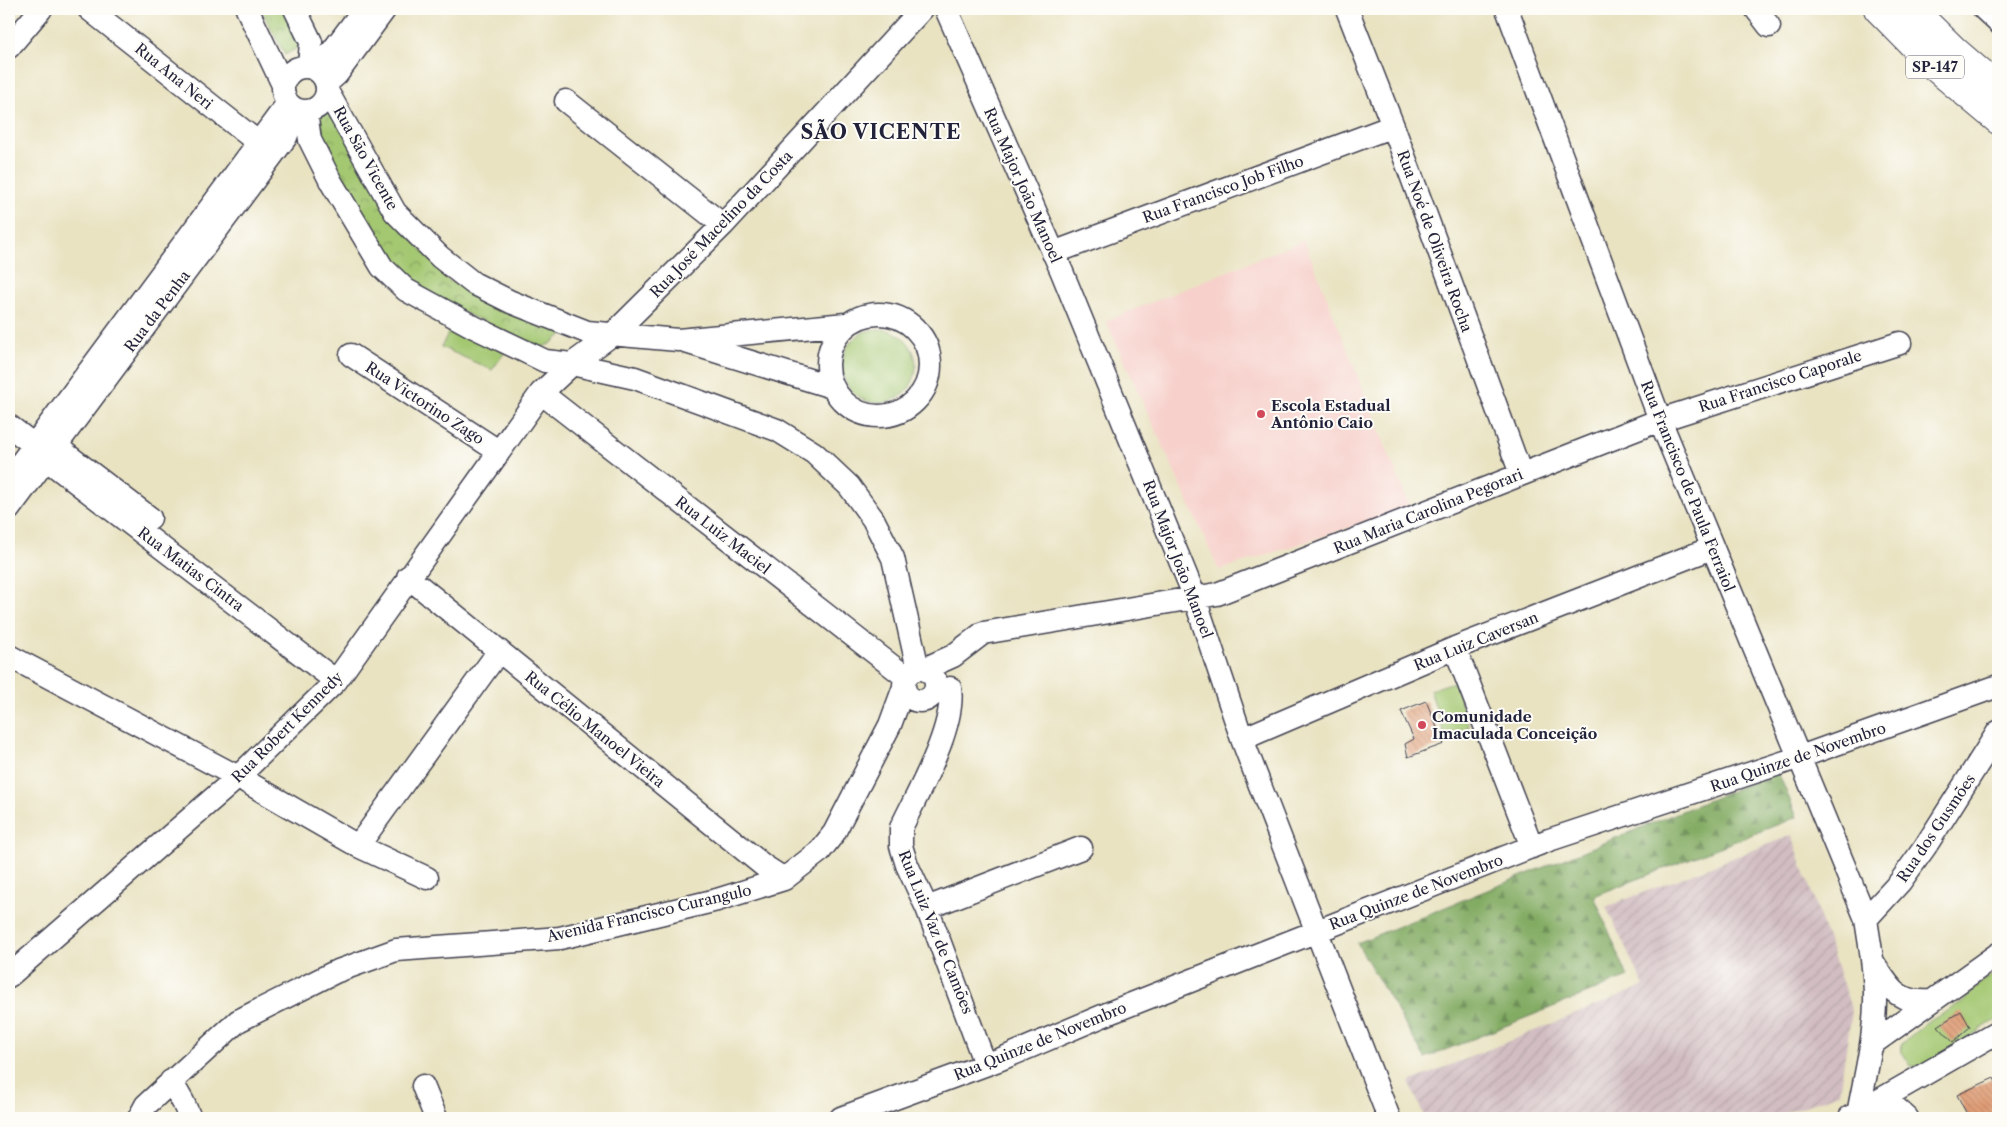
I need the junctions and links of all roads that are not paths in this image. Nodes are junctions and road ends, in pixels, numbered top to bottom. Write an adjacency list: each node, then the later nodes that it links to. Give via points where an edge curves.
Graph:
1 (41, 9): 16 (street)
2 (90, 9): 24 (street, Rua Ana Neri)
3 (247, 9): 21 (street)
4 (295, 9): 17 (street, via 311,42)
5 (364, 9): 17 (street)
6 (385, 9): 17 (street, via 337,74)
7 (922, 9): 25 (street, Rua José Macelino da Costa)
8 (946, 9): 26 (street, Rua Major João Manoel)
9 (1347, 9): 23 (street, Rua Noé de Oliveira Rocha)
10 (1507, 9): 35 (street, Rua Francisco de Paula Ferraiol)
11 (1878, 9): 22 (highway, SP-147, via 1936,68)
12 (1912, 9): 19 (highway, SP-147)
13 (1933, 9): 18 (highway)
14 (1984, 9): 15 (street)
15 (1998, 22)
16 (13, 33)
17 (320, 78): 21 (street, via 321,105); 21 (street, via 292,70 286,76); 28 (street, Rua São Vicente, via 395,212 440,257 473,283 511,302 587,332)
18 (1998, 79)
19 (1998, 88)
20 (566, 101): 25 (street)
21 (293, 102): 24 (street, Rua da Penha); 32 (street, via 331,182 382,267 406,290 545,361); 37 (street, Rua da Penha, via 286,137)
22 (1998, 120)
23 (1393, 126): 26 (street, Rua Francisco Job Filho); 39 (street, Rua Noé de Oliveira Rocha)
24 (260, 144): 37 (street, Rua da Penha)
25 (723, 225): 28 (street, Rua José Macelino da Costa)
26 (1053, 253): 44 (street, Rua Major João Manoel)
27 (846, 324): 29 (street); 33 (street, via 828,353); 33 (street, via 862,316 879,313 896,316 911,324 922,336 930,352 931,368 919,399 906,410 890,416 856,411 842,401)
28 (613, 334): 29 (street, Rua São Vicente); 32 (street, Rua José Macelino da Costa)
29 (678, 340): 33 (street)
30 (1900, 343): 35 (street, Rua Francisco Caporale)
31 (351, 355): 38 (street, Rua Victorino Zago)
32 (572, 364): 34 (street, Rua Robert Kennedy); 50 (street, via 635,378 768,426 814,453 849,486 873,519 893,558)
33 (832, 387)
34 (540, 393): 38 (street, Rua Robert Kennedy); 50 (street, Rua Luiz Maciel)
35 (1660, 420): 39 (street, Rua Maria Carolina Pegorari); 42 (street, Rua Francisco de Paula Ferraiol)
36 (9, 426): 37 (street, Rua Matias Cintra)
37 (45, 444): 40 (street, Rua da Penha); 41 (street, Rua da Penha); 49 (street, Rua Matias Cintra, via 66,454)
38 (498, 451): 43 (street, Rua Robert Kennedy)
39 (1521, 474): 44 (street, Rua Maria Carolina Pegorari, via 1217,594)
40 (9, 480)
41 (9, 509)
42 (1712, 548): 45 (street, Rua Luiz Caversan); 56 (street, Rua Francisco de Paula Ferraiol)
43 (408, 577): 46 (street, Rua Célio Manoel Vieira); 49 (street, Rua Robert Kennedy)
44 (1195, 599): 48 (street, Rua Maria Carolina Pegorari, via 982,633); 55 (street, Rua Major João Manoel)
45 (1455, 648): 55 (street, Rua Luiz Caversan); 59 (street)
46 (499, 651): 58 (street); 62 (street, Rua Célio Manoel Vieira)
47 (9, 656): 57 (street)
48 (952, 656): 50 (street, Rua Maria Carolina Pegorari); 52 (street, via 953,674)
49 (340, 675): 57 (street, Rua Robert Kennedy)
50 (913, 676): 52 (street, Rua Luiz Maciel, via 906,692 913,700); 53 (street, Avenida Francisco Curangulo)
51 (1998, 686): 56 (street, Rua Quinze de Novembro)
52 (933, 696): 53 (street); 63 (street, Rua Luiz Vaz de Camões, via 946,728 902,828 900,846)
53 (890, 725): 62 (street, Avenida Francisco Curangulo, via 834,834 820,851)
54 (1998, 732): 64 (street, Rua dos Gusmões, via 1925,847 1900,882)
55 (1242, 739): 65 (street, Rua Major João Manoel)
56 (1800, 757): 59 (street, Rua Quinze de Novembro); 64 (street, Rua Francisco de Paula Ferraiol)
57 (238, 777): 58 (street); 68 (street, Rua Robert Kennedy)
58 (358, 846): 61 (street)
59 (1532, 847): 65 (street, Rua Quinze de Novembro)
60 (1081, 848): 63 (street)
61 (427, 878)
62 (784, 879): 73 (street, Avenida Francisco Curangulo, via 717,900 560,938 396,950 335,972 238,1021)
63 (927, 908): 72 (street, Rua Luiz Vaz de Camões)
64 (1866, 919): 67 (street, Rua Francisco de Paula Ferraiol)
65 (1316, 932): 72 (street, Rua Quinze de Novembro); 81 (street, Rua Major João Manoel)
66 (1998, 954): 69 (street)
67 (1872, 961): 69 (street, Rua Francisco de Paula Ferraiol, via 1887,984 1905,999); 71 (street, Rua Francisco de Paula Ferraiol, via 1875,1002)
68 (9, 976)
69 (1932, 1001): 71 (street)
70 (1995, 1042): 75 (street)
71 (1872, 1044): 76 (street, Rua Francisco de Paula Ferraiol)
72 (985, 1064): 80 (street, Rua Quinze de Novembro)
73 (171, 1081): 77 (street, Avenida Francisco Curangulo, via 146,1106); 78 (street)
74 (423, 1086): 79 (street)
75 (1885, 1098): 76 (street); 82 (street)
76 (1855, 1117)
77 (139, 1118)
78 (190, 1118)
79 (436, 1118)
80 (842, 1118)
81 (1389, 1118)
82 (1907, 1118)

